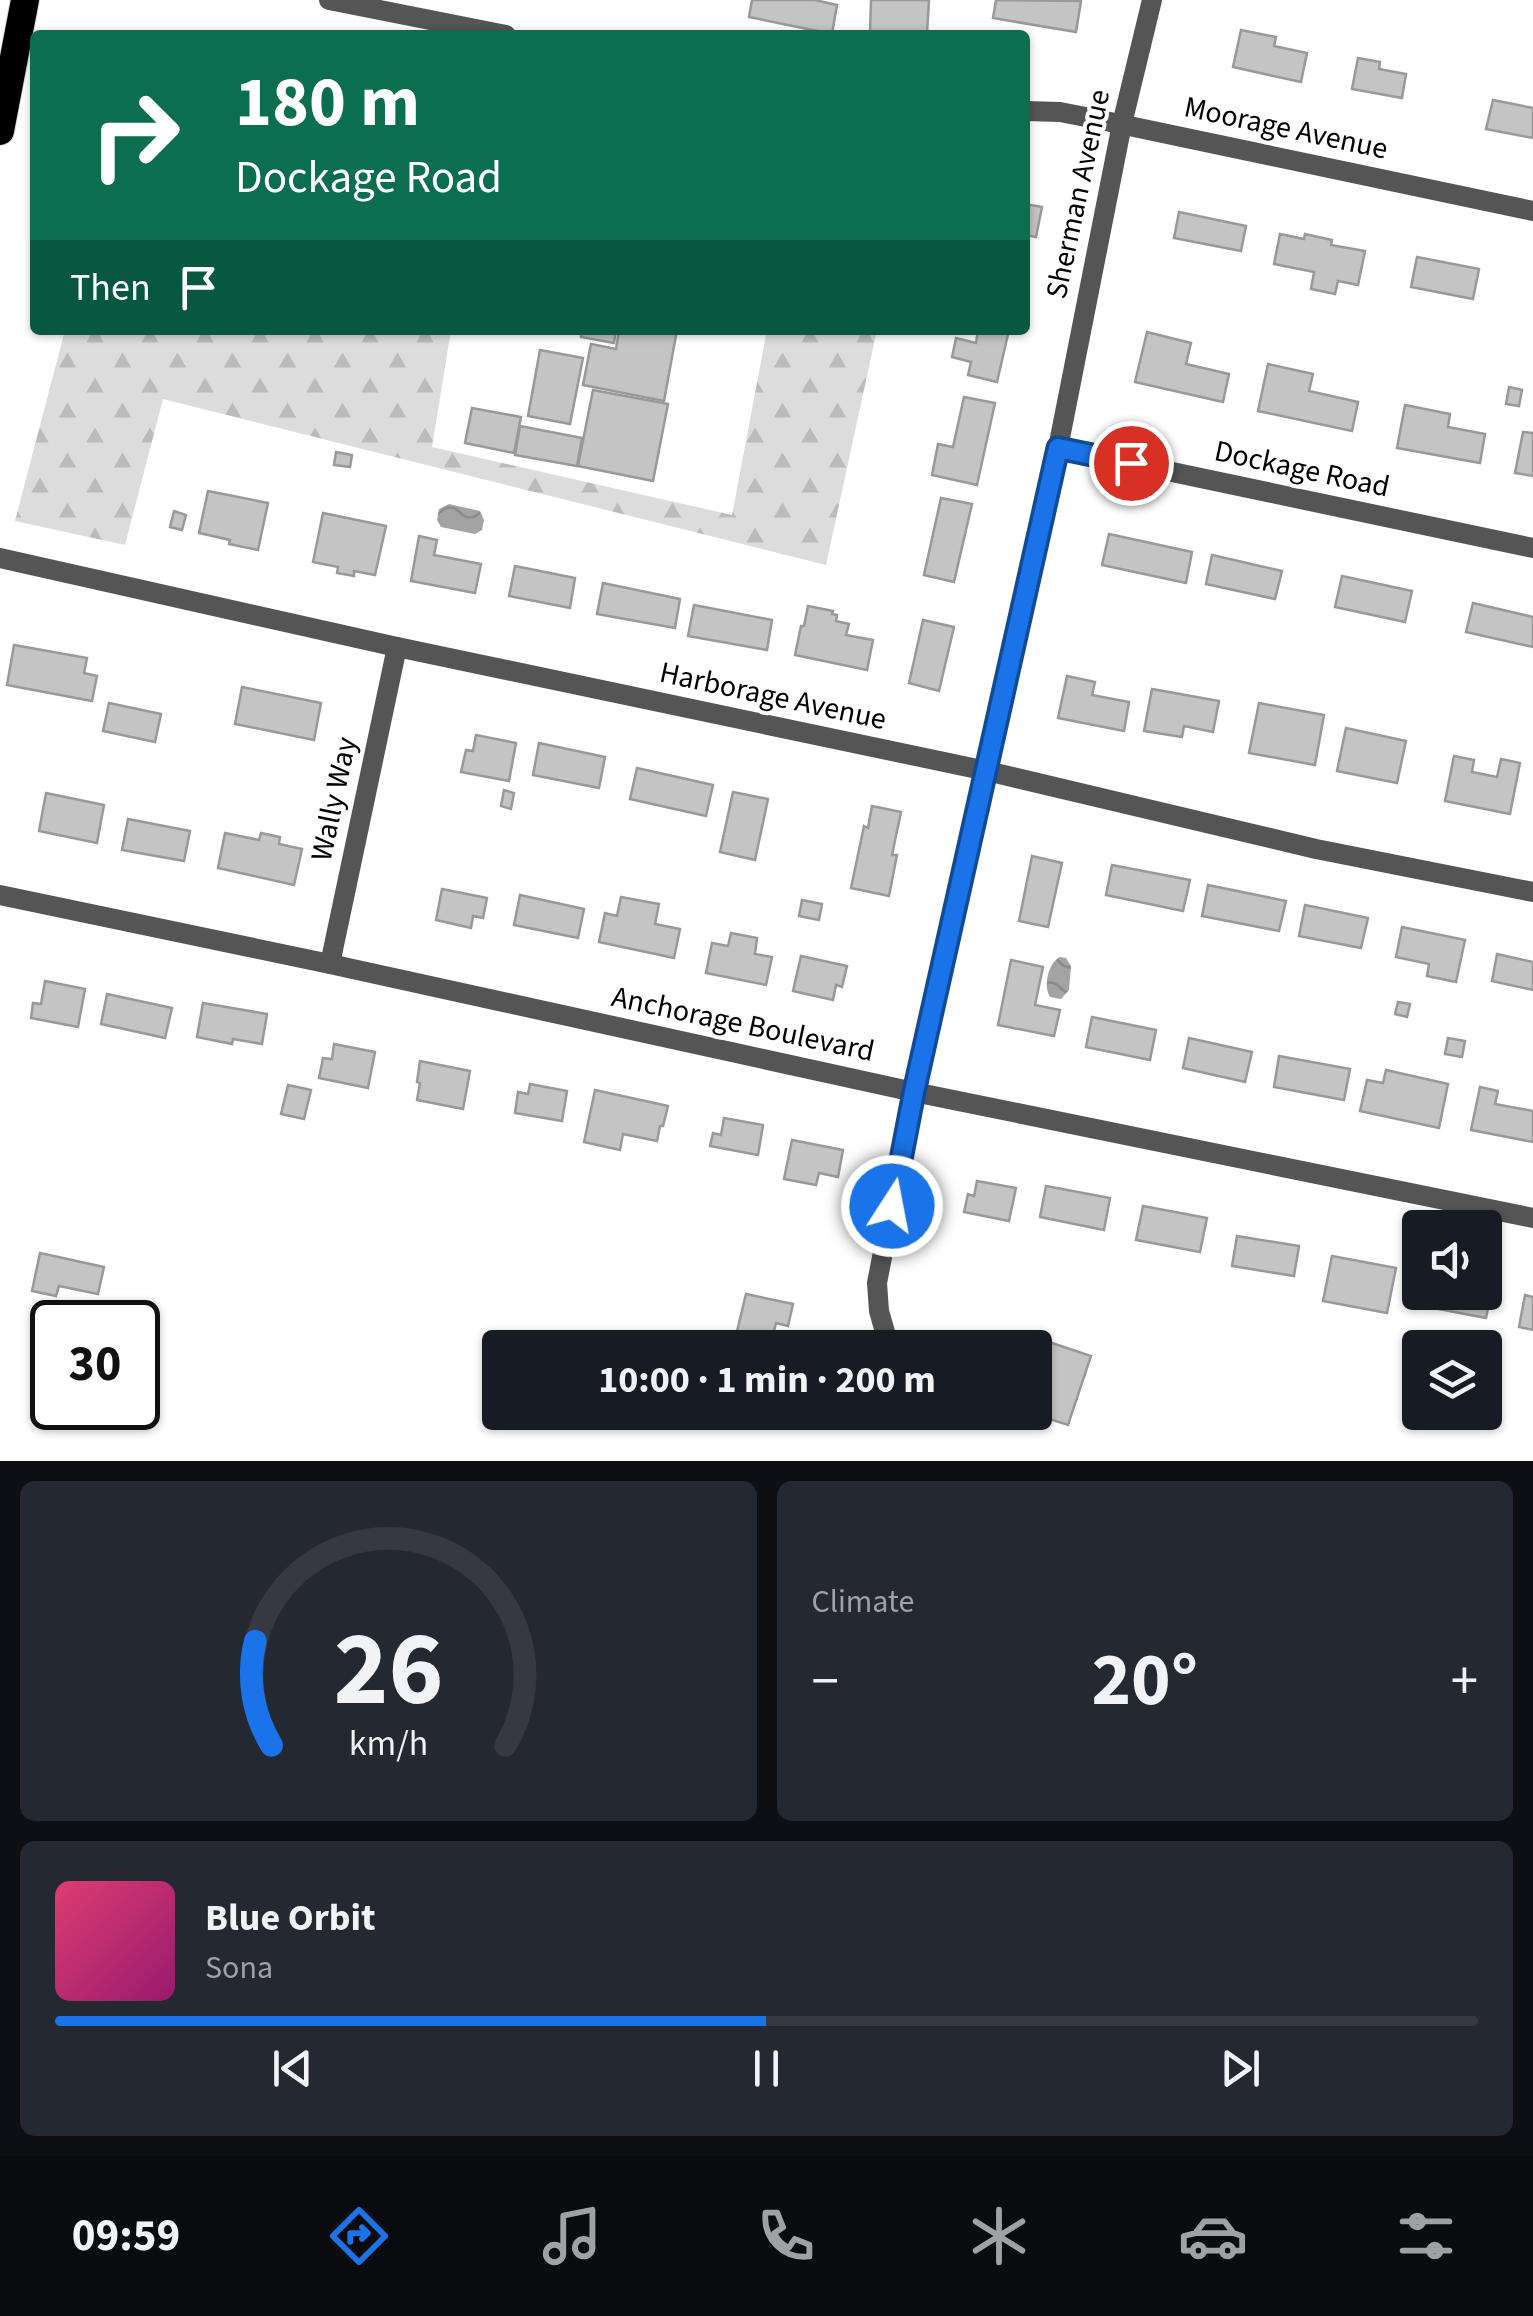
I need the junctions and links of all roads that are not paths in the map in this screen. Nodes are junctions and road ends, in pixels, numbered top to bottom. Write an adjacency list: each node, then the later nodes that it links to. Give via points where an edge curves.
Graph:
1 (25, 0): 7 (highway)
2 (329, 0): 4 (street)
3 (1152, 0): 6 (street, Sherman Avenue)
4 (481, 30)
5 (1030, 111): 6 (street, Moorage Avenue)
6 (1122, 124): 8 (street, Moorage Avenue); 9 (street, Sherman Avenue)
7 (0, 131)
8 (1533, 212)
9 (1058, 448): 10 (street, Dockage Road); 13 (street, Sherman Avenue)
10 (1533, 548)
11 (0, 558): 12 (street, Harborage Avenue)
12 (397, 648): 13 (street, Harborage Avenue); 16 (street, Wally Way)
13 (987, 771): 14 (street, Harborage Avenue); 17 (street, Sherman Avenue)
14 (1533, 892)
15 (0, 895): 16 (street, Anchorage Boulevard)
16 (330, 964): 17 (street, Anchorage Boulevard)
17 (914, 1092): 18 (street, Anchorage Boulevard); 19 (street, Sherman Avenue, via 877,1283)
18 (1533, 1218)
19 (884, 1330)

